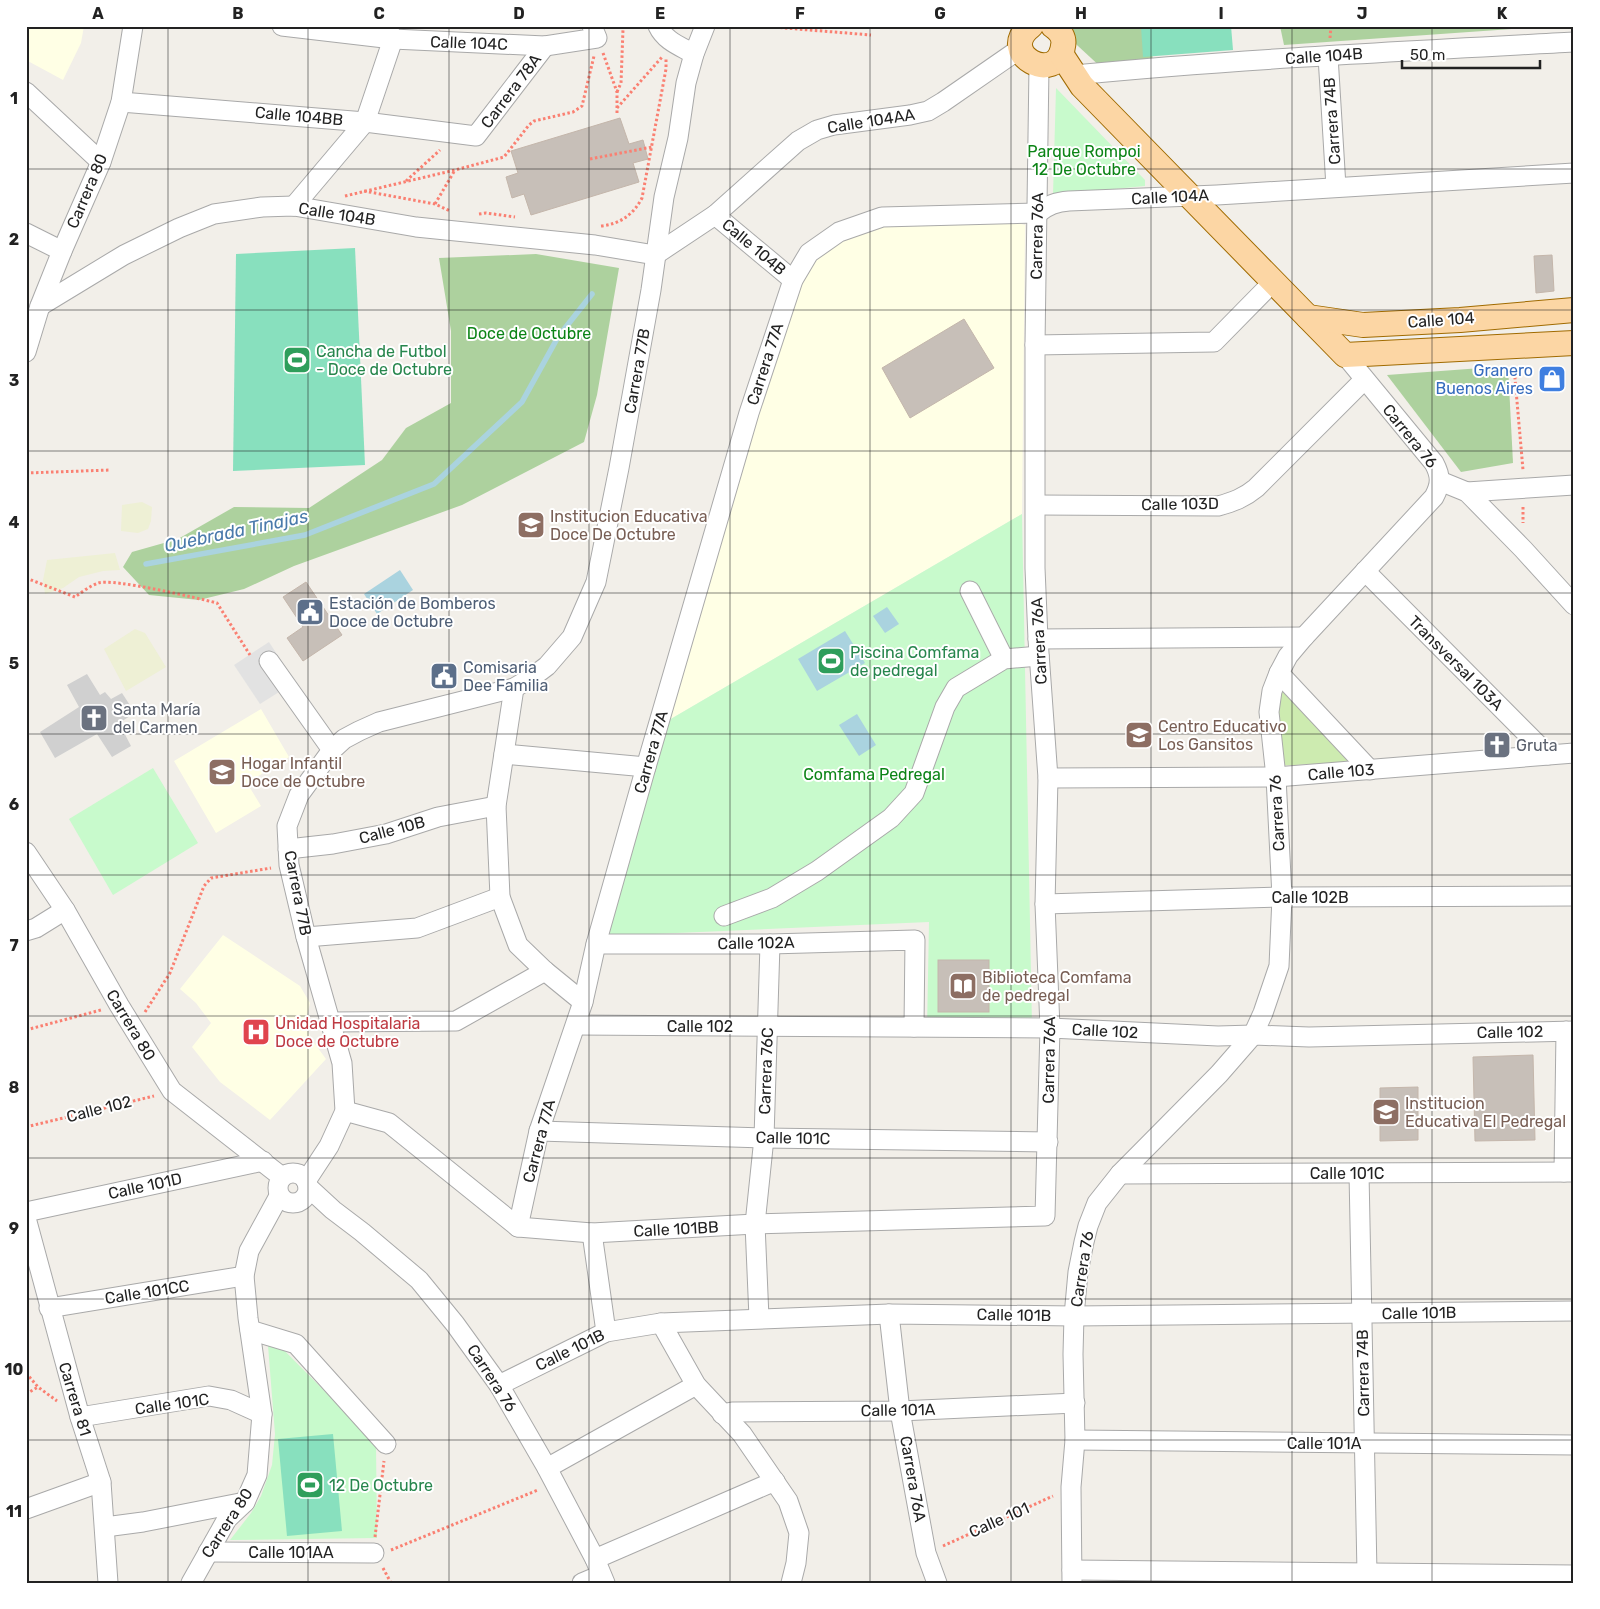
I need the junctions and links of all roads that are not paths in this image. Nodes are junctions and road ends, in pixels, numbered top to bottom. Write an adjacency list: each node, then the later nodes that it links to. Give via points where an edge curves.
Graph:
1 (132, 26): 16 (street, Carrera 80)
2 (282, 26): 7 (street, Calle 104C)
3 (658, 26): 11 (street, via 665,37)
4 (705, 26): 11 (street, Carrera 77B)
5 (1057, 28): 13 (main road, via 1064,42)
6 (595, 32): 10 (street, Calle 104C)
7 (390, 33): 10 (street, Calle 104C); 17 (street)
8 (1022, 34): 13 (main road, Carrera 76, via 1027,60); 27 (street, Calle 104AA, via 943,102 928,111 834,125 798,141)
9 (1574, 42): 12 (street, Calle 104B)
10 (545, 46): 18 (street, Carrera 78A)
11 (694, 54): 30 (street, Carrera 77B)
12 (1328, 56): 14 (street, Calle 104B, via 1185,65); 22 (street, Carrera 74B)
13 (1050, 62): 14 (main road, Carrera 76); 26 (street, Carrera 76A)
14 (1078, 81): 20 (main road, Carrera 76)
15 (26, 92): 19 (street)
16 (121, 102): 17 (street, Calle 104BB); 19 (street, Carrera 80)
17 (365, 122): 18 (street, Calle 104BB); 25 (street)
18 (476, 136)
19 (101, 162): 29 (street, Carrera 80)
20 (1162, 169): 23 (main road, Carrera 76); 24 (street, via 1161,186)
21 (1574, 174): 22 (street, Calle 104A)
22 (1336, 187): 23 (street, Calle 104A)
23 (1188, 195): 24 (street, Calle 104A); 32 (main road, Carrera 76)
24 (1153, 198): 26 (street, Calle 104A, via 1055,202)
25 (294, 206): 30 (street, Calle 104B, via 338,205 416,227 595,245); 33 (street, Calle 104B, via 214,214 124,255)
26 (1038, 213): 31 (street, Calle 104A, via 882,217 839,232 809,254); 37 (street, Carrera 76A)
27 (715, 215): 30 (street, Calle 104AA); 31 (street, Calle 104B)
28 (26, 233): 29 (street)
29 (62, 251): 33 (street, Carrera 80)
30 (655, 255): 53 (street, Carrera 77B, via 596,582 572,637 547,666)
31 (793, 280): 58 (street, Carrera 77A, via 749,413)
32 (1273, 282): 35 (main road, Carrera 76); 37 (street, via 1214,342)
33 (40, 306): 38 (street, Carrera 80)
34 (1574, 310): 35 (main road, Calle 104, via 1363,325)
35 (1308, 317): 39 (main road, Carrera 76)
36 (1574, 343): 39 (main road, Calle 104)
37 (1035, 346): 44 (street, Carrera 76A)
38 (26, 352)
39 (1345, 355): 40 (street, Carrera 76)
40 (1364, 380): 41 (street, Carrera 76, via 1434,463); 44 (street, Calle 103D, via 1256,488 1236,501 1218,506)
41 (1440, 481): 43 (street); 45 (street, Carrera 76, via 1434,497)
42 (1574, 484): 43 (street)
43 (1467, 492): 47 (street)
44 (1036, 505): 49 (street, Carrera 76A)
45 (1365, 571): 48 (street, Carrera 76); 57 (street, Transversal 103A)
46 (970, 591): 50 (street)
47 (1574, 605)
48 (1304, 637): 49 (street); 52 (street, Carrera 76)
49 (1039, 647): 50 (street); 61 (street, Carrera 76A)
50 (1004, 659): 70 (street, via 956,688 945,707 914,793 891,818 817,871 772,898)
51 (269, 661): 54 (street)
52 (1279, 673): 59 (street); 60 (street, Carrera 76, via 1269,712)
53 (514, 688): 54 (street, Carrera 77B, via 379,722 358,730); 56 (street)
54 (332, 750): 64 (street, Carrera 77B, via 299,795 286,826)
55 (1574, 753): 57 (street, Calle 103)
56 (504, 754): 58 (street); 62 (street)
57 (1548, 755): 59 (street, Calle 103)
58 (646, 768): 73 (street, Carrera 77A)
59 (1370, 770): 60 (street, Calle 103)
60 (1276, 777): 61 (street, Calle 103); 67 (street, Carrera 76)
61 (1048, 778): 68 (street, Carrera 76A)
62 (496, 806): 64 (street, Calle 10B, via 438,817 386,834); 66 (street)
63 (26, 852): 69 (street, Carrera 80)
64 (288, 857): 72 (street, Carrera 77B)
65 (1574, 896): 67 (street, Calle 102B)
66 (500, 897): 72 (street, via 417,928); 75 (street, via 518,944)
67 (1282, 897): 68 (street, Calle 102B); 83 (street, Carrera 76, via 1279,966)
68 (1045, 904): 81 (street, Carrera 76A)
69 (65, 910): 71 (street); 93 (street, Carrera 80, via 172,1091)
70 (724, 916)
71 (26, 931)
72 (306, 937): 77 (street, Carrera 77B)
73 (596, 944): 74 (street, Calle 102A); 76 (street, Carrera 77A)
74 (770, 944): 79 (street, Carrera 76C); 80 (street, Calle 102A, via 915,940)
75 (545, 971): 76 (street); 77 (street, via 456,1021)
76 (583, 1002): 78 (street, Carrera 77A)
77 (330, 1022): 84 (street, Carrera 77B, via 342,1063)
78 (576, 1025): 79 (street, Calle 102); 85 (street, Carrera 77A)
79 (768, 1026): 80 (street, Calle 102); 87 (street, Carrera 76C)
80 (914, 1027): 81 (street, Calle 102)
81 (1050, 1028): 83 (street, Calle 102); 88 (street, Carrera 76A)
82 (1570, 1031): 83 (street, Calle 102, via 1308,1037); 89 (street)
83 (1253, 1035): 86 (street, Carrera 76)
84 (345, 1111): 93 (street, Carrera 77B, via 329,1146); 98 (street, via 389,1123)
85 (539, 1131): 87 (street, Calle 101C); 98 (street, Carrera 77A)
86 (1158, 1137): 91 (street, Carrera 76); 92 (street, via 1151,1147)
87 (764, 1138): 88 (street, Calle 101C); 97 (street, Carrera 76C)
88 (1048, 1142): 95 (street, Carrera 76A)
89 (1569, 1172): 90 (street, Calle 101C)
90 (1359, 1173): 92 (street, Calle 101C); 103 (street, Carrera 74B)
91 (1120, 1174): 92 (street, Calle 101C); 105 (street, Carrera 76, via 1097,1203 1088,1226 1078,1272)
92 (1166, 1174)
93 (288, 1183): 94 (street, Calle 101D); 100 (street, Carrera 80, via 249,1251); 110 (street, Carrera 76, via 333,1210 419,1280)
94 (26, 1212)
95 (1045, 1216): 97 (street, Calle 101BB)
96 (26, 1218): 101 (street, Carrera 81)
97 (755, 1224): 99 (street, Calle 101BB); 106 (street, Carrera 76C)
98 (518, 1227): 99 (street, Calle 101BB)
99 (592, 1233): 109 (street)
100 (244, 1276): 101 (street, Calle 101CC); 108 (street, Carrera 80)
101 (49, 1308): 116 (street, Carrera 81)
102 (1574, 1311): 103 (street, Calle 101B)
103 (1362, 1313): 105 (street, Calle 101B); 118 (street, Carrera 74B)
104 (889, 1314): 105 (street, Calle 101B); 106 (street, Calle 101B); 113 (street, Carrera 76A)
105 (1074, 1316): 112 (street, Carrera 76)
106 (759, 1318): 107 (street, Calle 101B)
107 (661, 1323): 109 (street, Calle 101B); 111 (street)
108 (250, 1330): 114 (street, Carrera 80); 119 (street, via 296,1344)
109 (606, 1332): 110 (street, Calle 101B)
110 (498, 1385): 121 (street, Carrera 76)
111 (696, 1385): 115 (street); 121 (street)
112 (1075, 1403): 113 (street, Calle 101A); 117 (street, Carrera 76)
113 (900, 1411): 115 (street, Calle 101A); 138 (street, Carrera 76A, via 926,1553)
114 (262, 1414): 116 (street, Calle 101C, via 231,1400 209,1396); 124 (street, Carrera 80, via 257,1475)
115 (722, 1414): 123 (street, via 742,1434)
116 (80, 1417): 122 (street, Carrera 81)
117 (1075, 1440): 118 (street, Calle 101A); 132 (street, Carrera 76, via 1071,1487)
118 (1364, 1443): 120 (street, Calle 101A); 130 (street, Carrera 74B)
119 (386, 1444)
120 (1574, 1445)
121 (551, 1475): 129 (street, Carrera 76)
122 (101, 1482): 125 (street); 126 (street, Carrera 81)
123 (775, 1482): 129 (street); 137 (street, via 788,1501 799,1533)
124 (245, 1502): 126 (street); 127 (street, Carrera 80, via 227,1519)
125 (26, 1509)
126 (105, 1527): 134 (street, Carrera 81)
127 (208, 1552): 128 (street, Calle 101AA); 135 (street, Carrera 80)
128 (374, 1553)
129 (600, 1572): 136 (street)
130 (1367, 1573): 131 (street); 133 (street)
131 (1574, 1575)
132 (1072, 1577): 133 (street)
133 (1341, 1578)
134 (108, 1583)
135 (191, 1583)
136 (582, 1583)
137 (791, 1583)
138 (937, 1583)

